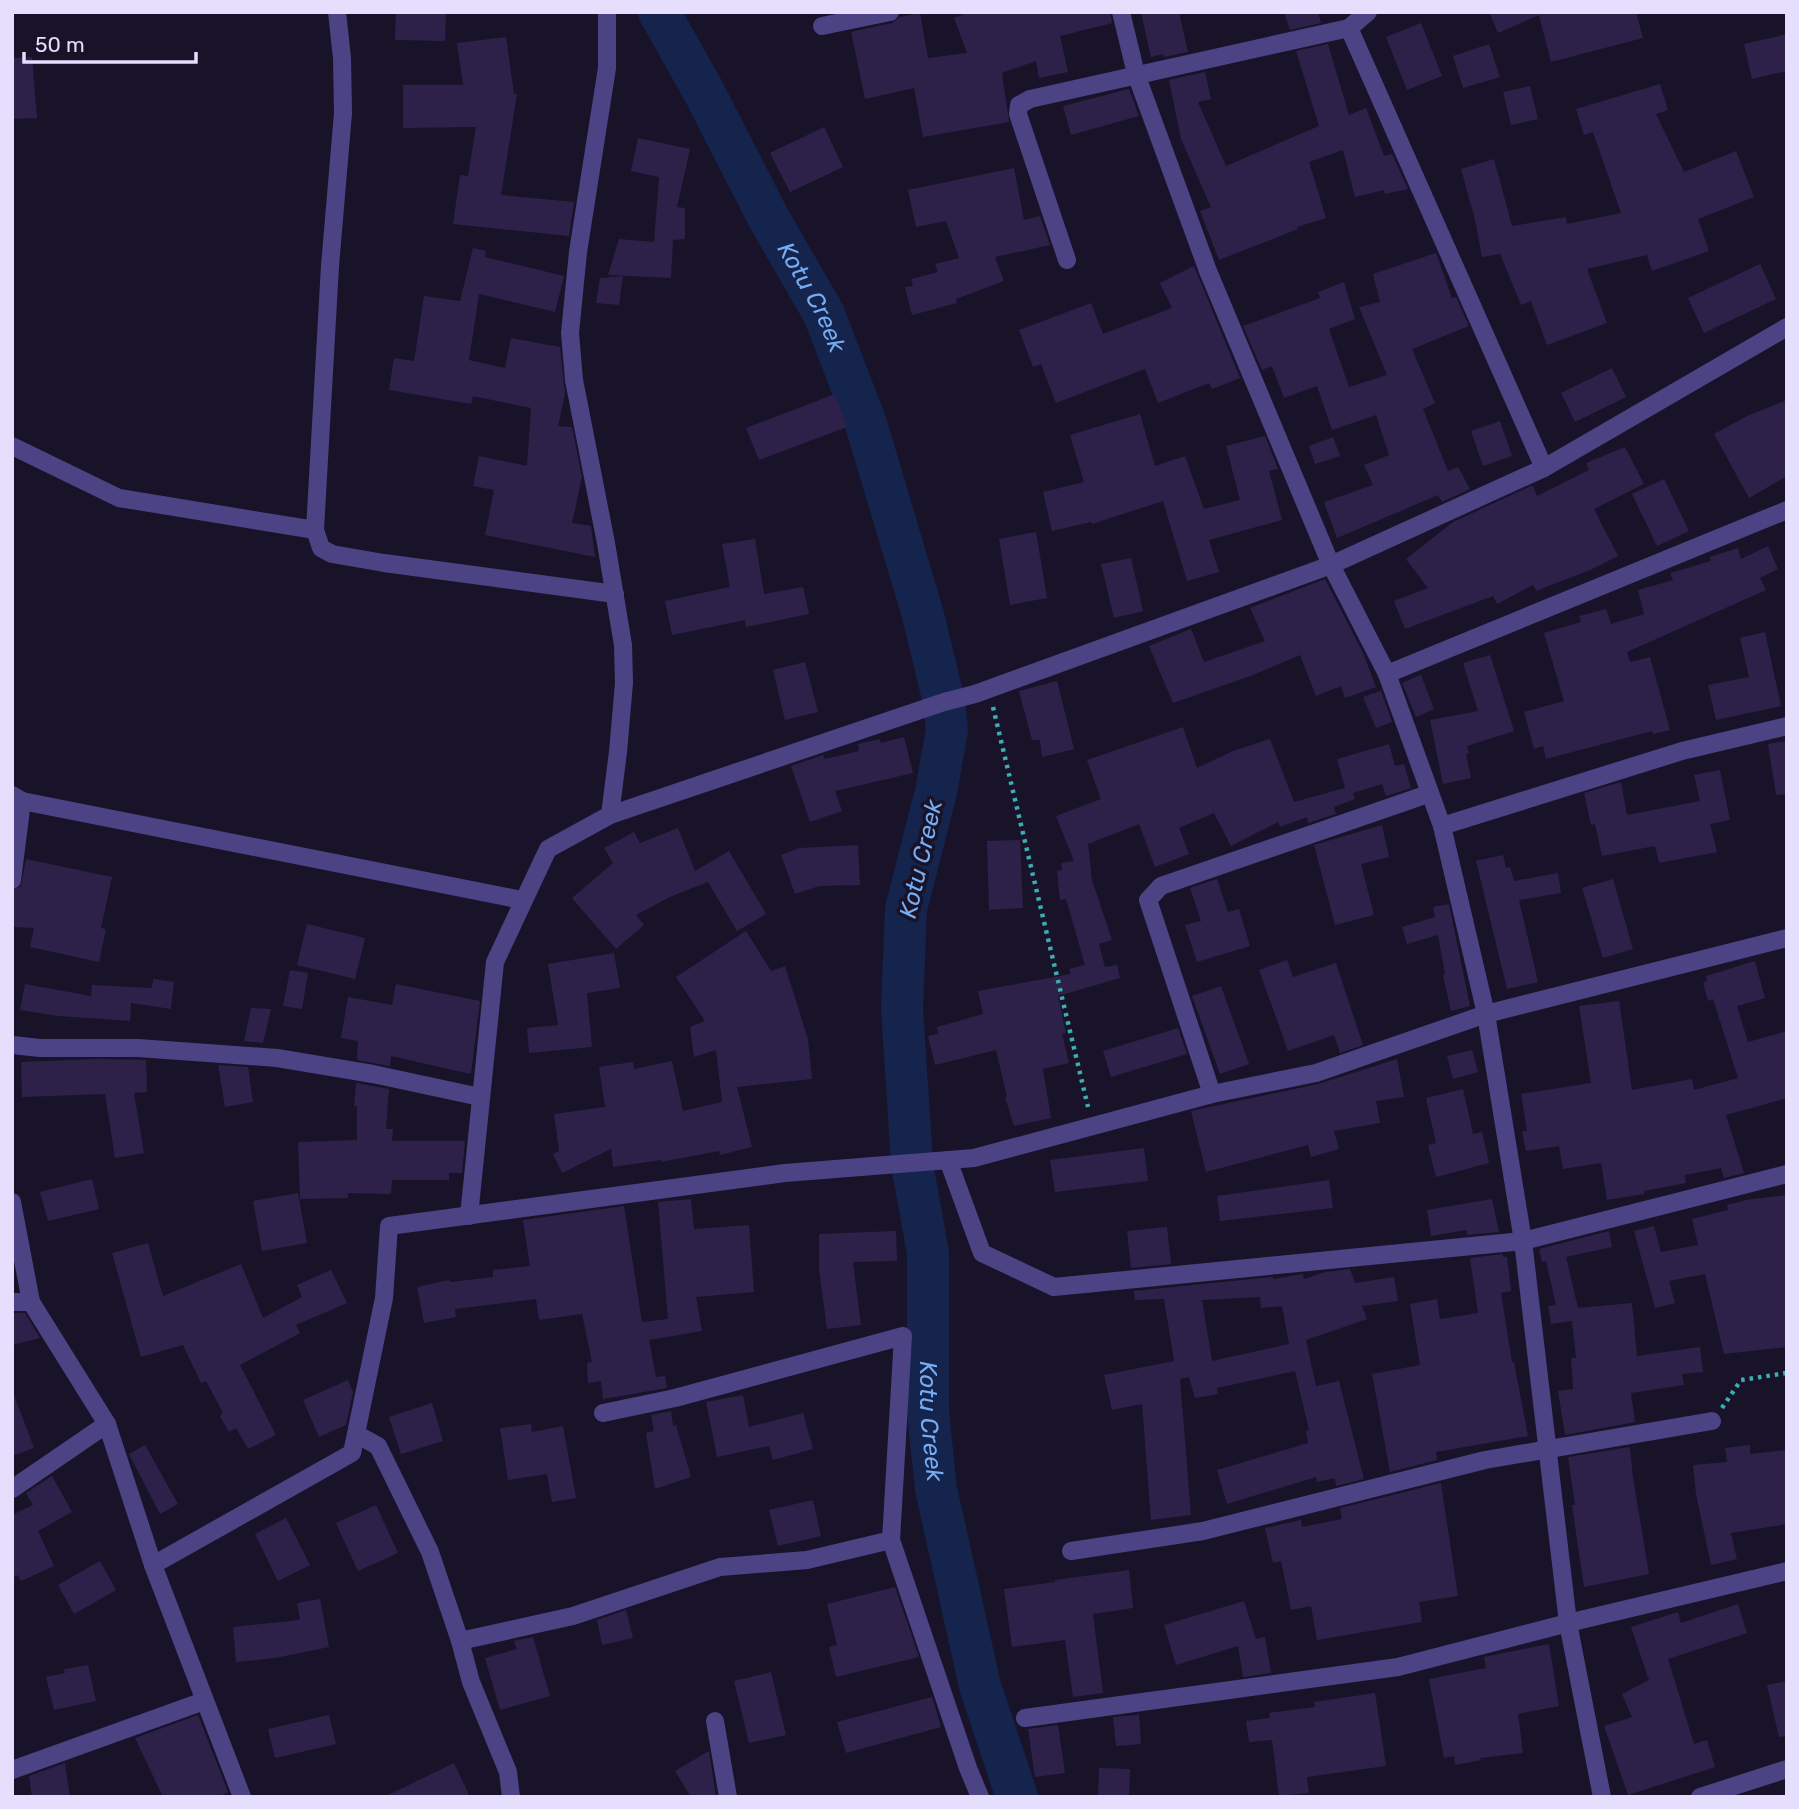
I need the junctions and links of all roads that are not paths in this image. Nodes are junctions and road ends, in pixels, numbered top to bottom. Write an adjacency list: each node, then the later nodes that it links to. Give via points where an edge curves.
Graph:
1 (337, 12): 14 (street, via 343,113)
2 (607, 12): 16 (street, via 607,68 570,333 574,380)
3 (890, 12): 6 (street)
4 (1122, 12): 8 (street)
5 (1368, 12): 7 (street)
6 (822, 26)
7 (1349, 27): 8 (street); 12 (street)
8 (1136, 74): 9 (street, via 1018,105); 15 (street, via 1208,271)
9 (1067, 260)
10 (1787, 327): 12 (street)
11 (12, 446): 14 (street, via 119,498)
12 (1544, 468): 15 (street)
13 (1787, 510): 17 (street)
14 (315, 530): 16 (street, via 321,548 332,554)
15 (1331, 565): 17 (street); 21 (street, via 989,689)
16 (615, 594): 21 (street, via 624,683)
17 (1387, 674): 19 (street)
18 (1787, 726): 22 (street, via 1682,751)
19 (1428, 794): 22 (street); 28 (street, via 1161,886 1147,900)
20 (17, 798): 23 (street); 24 (street)
21 (610, 815): 24 (street, via 548,849)
22 (1441, 826): 26 (street)
23 (12, 880)
24 (522, 900): 29 (street, via 495,962)
25 (1787, 938): 26 (street)
26 (1486, 1013): 28 (street, via 1316,1073); 34 (street)
27 (12, 1045): 29 (street, via 277,1058)
28 (1212, 1094): 30 (street, via 974,1158)
29 (480, 1097): 33 (street)
30 (948, 1160): 33 (street, via 785,1173); 34 (street, via 982,1253 1054,1287)
31 (1787, 1174): 34 (street)
32 (12, 1202): 36 (street)
33 (469, 1216): 40 (street, via 389,1226 384,1298)
34 (1523, 1241): 41 (street)
35 (12, 1302): 36 (street)
36 (31, 1302): 39 (street)
37 (603, 1413): 43 (street, via 903,1336)
38 (1712, 1421): 41 (street)
39 (107, 1424): 42 (street); 45 (street)
40 (356, 1434): 45 (street, via 352,1453); 48 (street, via 378,1446 430,1552)
41 (1546, 1451): 44 (street, via 1485,1460 1203,1531); 47 (street)
42 (12, 1489)
43 (891, 1540): 48 (street, via 807,1560 720,1567 573,1616); 57 (street)
44 (1071, 1552)
45 (153, 1565): 49 (street)
46 (1787, 1571): 47 (street)
47 (1568, 1623): 50 (street, via 1398,1667); 58 (street)
48 (460, 1641): 55 (street, via 471,1682 508,1772)
49 (204, 1702): 53 (street); 54 (street)
50 (1026, 1718)
51 (715, 1721): 56 (street)
52 (1787, 1769): 59 (street)
53 (12, 1770)
54 (242, 1797)
55 (511, 1797)
56 (728, 1797)
57 (980, 1797)
58 (1602, 1797)
59 (1700, 1797)

